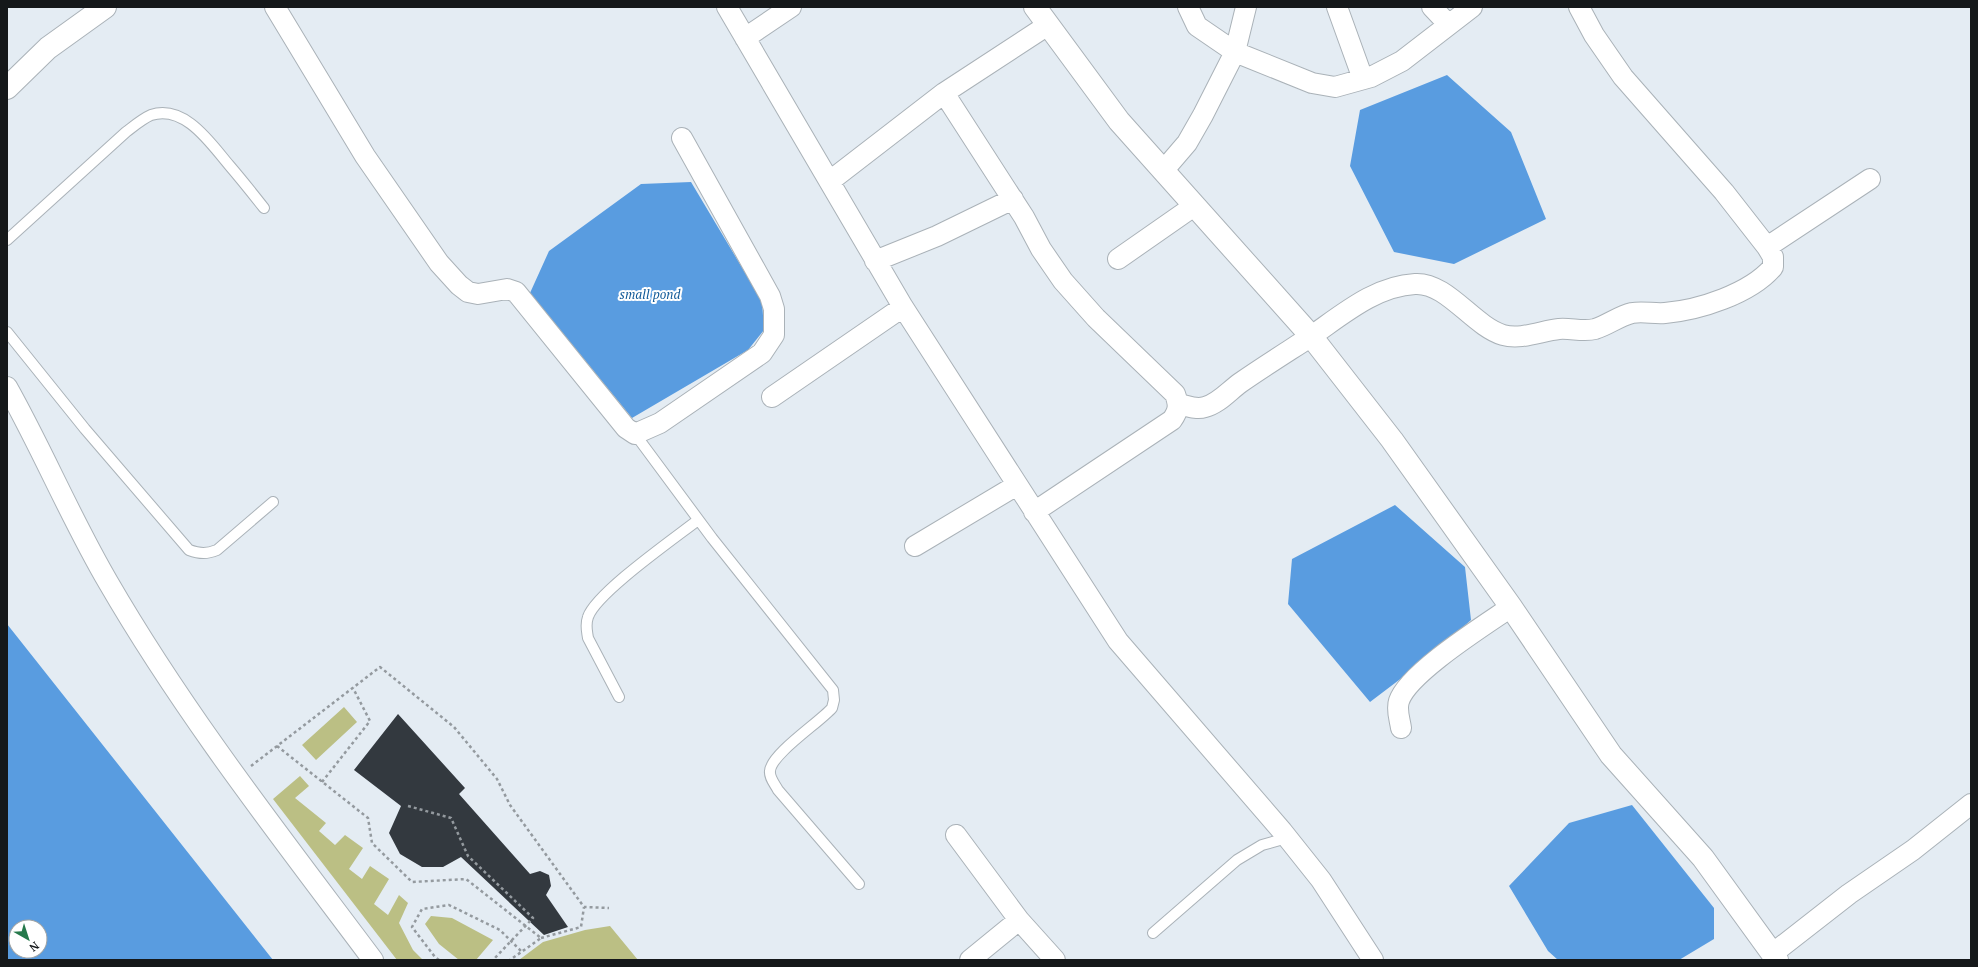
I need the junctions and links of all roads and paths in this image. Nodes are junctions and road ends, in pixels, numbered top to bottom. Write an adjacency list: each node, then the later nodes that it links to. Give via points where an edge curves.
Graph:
1 (105, 7): 17 (street, via 48,48)
2 (275, 7): 36 (street, via 365,156 439,263 468,292 478,294 507,289 516,292 626,428)
3 (727, 7): 14 (street)
4 (791, 7): 14 (street)
5 (1035, 7): 13 (street)
6 (1188, 7): 15 (street, via 1197,26)
7 (1246, 7): 15 (street)
8 (1337, 7): 16 (street)
9 (1432, 7): 12 (street)
10 (1472, 7): 12 (street)
11 (1579, 7): 27 (street, via 1594,35 1623,77 1724,192)
12 (1448, 24): 16 (street, via 1402,61)
13 (1048, 25): 18 (street); 20 (street, via 1119,121)
14 (745, 38): 22 (street)
15 (1235, 52): 16 (street, via 1312,83 1335,87); 20 (street, via 1187,143)
16 (1363, 79)
17 (7, 88)
18 (944, 92): 22 (street); 23 (street)
19 (682, 138): 36 (street, via 770,296 774,309 774,335 762,353 660,423)
20 (1163, 171): 24 (street)
21 (1870, 179): 27 (street)
22 (830, 180): 29 (street)
23 (1013, 199): 29 (street, via 937,236); 35 (street, via 1041,249 1063,281 1096,318 1176,394)
24 (1194, 206): 28 (street); 32 (street)
25 (264, 208): 26 (lane, via 204,135 176,116 152,115 126,132)
26 (7, 240)
27 (1766, 247): 32 (street, via 1773,257 1773,267 1765,276 1747,287 1688,310 1630,313 1595,329 1559,329 1519,336 1503,335 1492,330 1434,287 1418,283 1397,286 1361,302)
28 (1118, 259)
29 (875, 261): 30 (street)
30 (903, 307): 34 (street); 37 (street)
31 (7, 332): 38 (lane, via 85,429 189,550 207,554 217,550)
32 (1311, 336): 35 (street, via 1214,403 1196,409); 42 (street, via 1392,440)
33 (7, 387): 47 (street, via 107,581 145,644)
34 (772, 397)
35 (1179, 404): 39 (street, via 1172,420)
36 (635, 434): 40 (lane)
37 (1017, 485): 39 (street); 41 (street)
38 (273, 502)
39 (1034, 512): 52 (street, via 1118,641)
40 (698, 520): 44 (lane, via 607,592 588,617 588,638); 53 (lane, via 833,690 832,708 779,755 771,764 770,772 778,790)
41 (915, 546)
42 (1511, 607): 45 (street, via 1450,650 1406,689 1399,701); 60 (street, via 1611,755 1703,858)
43 (353, 688): 46 (path); 48 (path, via 370,720); 54 (path, via 380,667 454,727 497,779 510,805)
44 (620, 697)
45 (1401, 728)
46 (277, 746): 47 (path); 48 (path)
47 (236, 778): 61 (street)
48 (322, 782): 58 (path, via 368,818 372,843 412,882 466,879)
49 (1971, 804): 60 (street, via 1913,850 1848,894)
50 (408, 806): 63 (path, via 451,818 468,856 533,918)
51 (956, 835): 56 (street)
52 (1287, 838): 57 (lane, via 1262,845 1237,860); 67 (street, via 1321,880)
53 (859, 884)
54 (584, 907): 55 (path); 58 (path, via 581,927)
55 (610, 908)
56 (1019, 920): 65 (street); 66 (street)
57 (1153, 933)
58 (541, 938): 59 (path)
59 (522, 952): 62 (path, via 500,930 449,905 422,909 412,927); 64 (path)
60 (1775, 957)
61 (373, 960)
62 (439, 960)
63 (493, 960)
64 (510, 960)
65 (970, 960)
66 (1055, 960)
67 (1373, 960)

